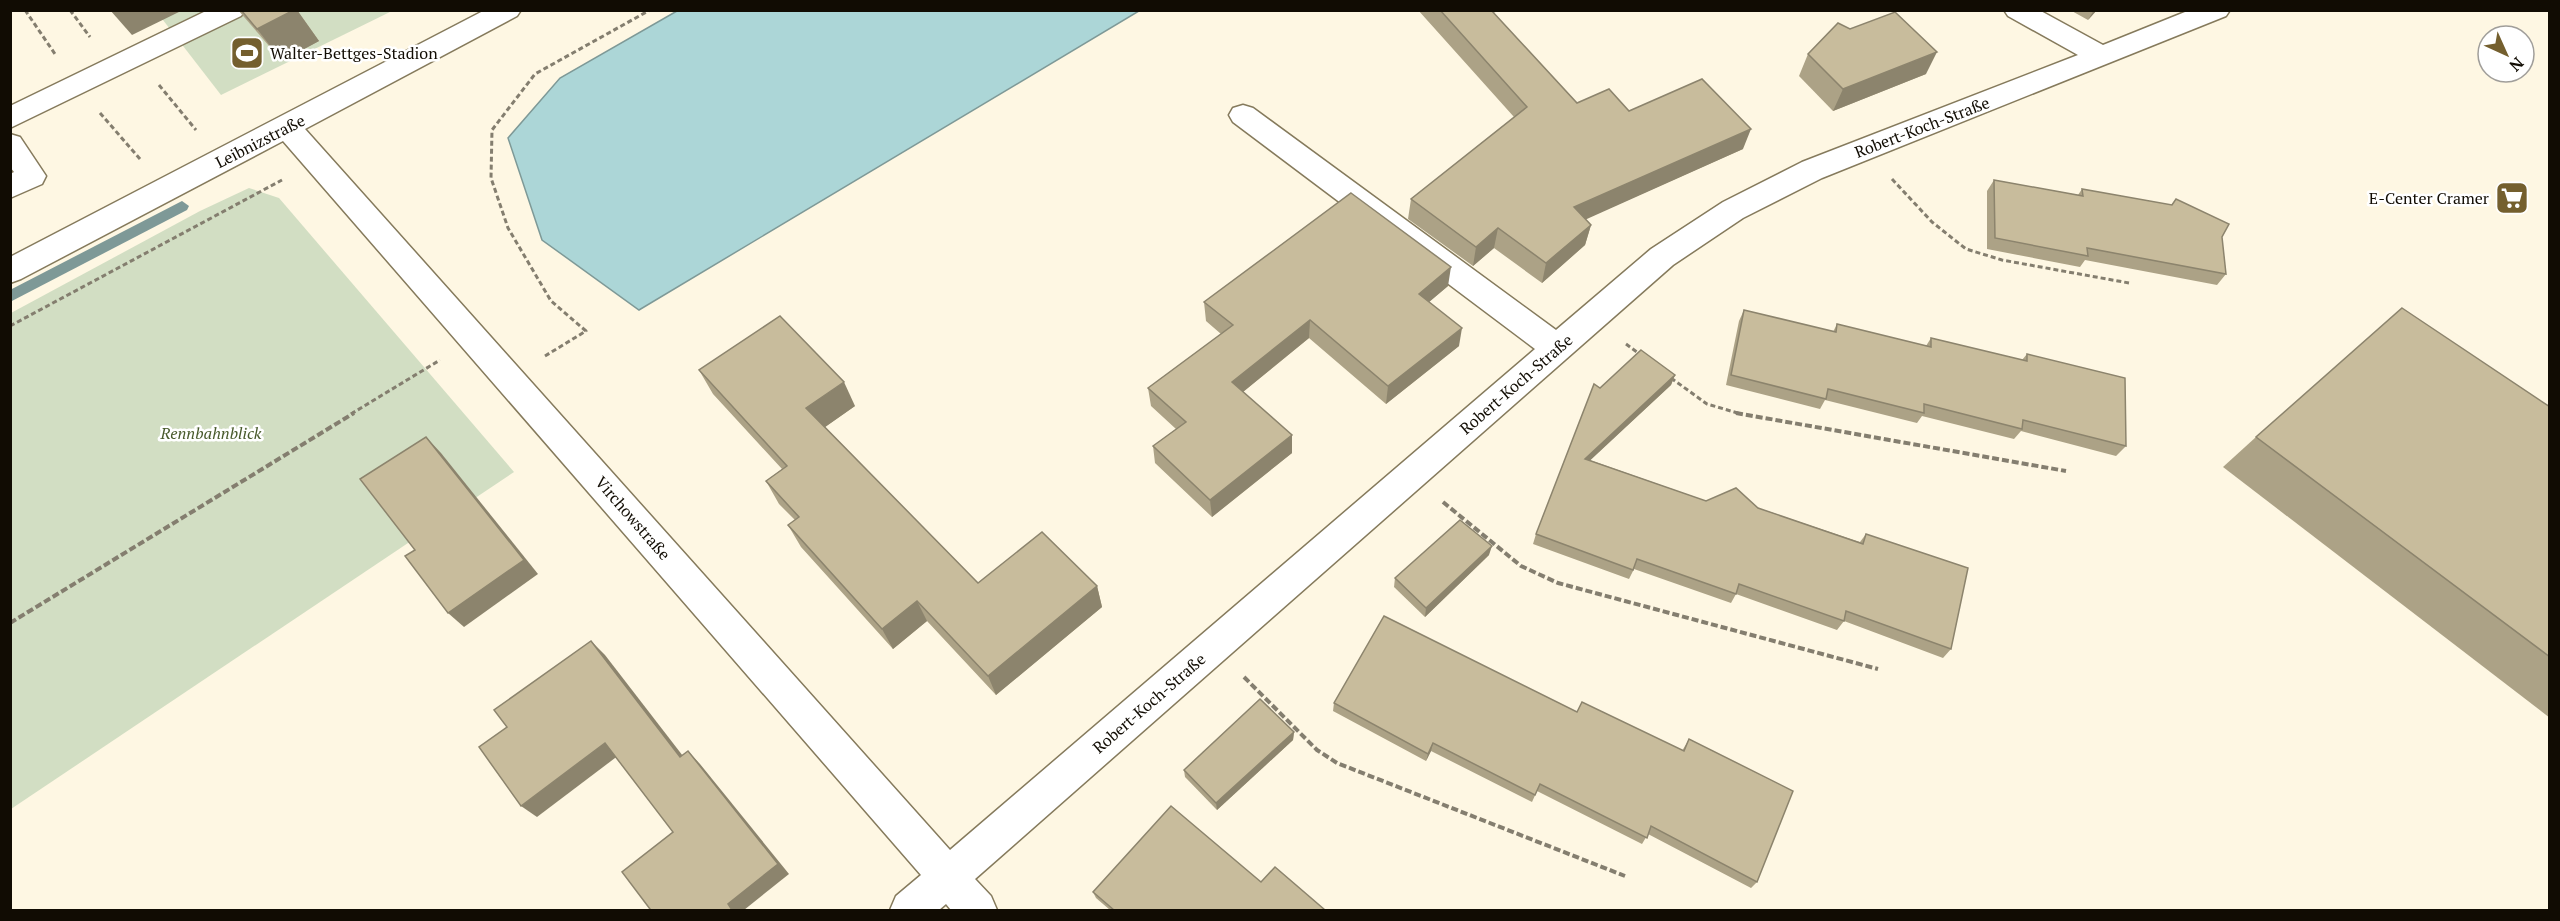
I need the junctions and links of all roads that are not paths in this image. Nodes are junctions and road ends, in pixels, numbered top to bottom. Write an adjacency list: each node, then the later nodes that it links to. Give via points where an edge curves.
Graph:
1 (232, 10): 7 (street)
2 (508, 10): 8 (street, Leibnizstraße)
3 (2017, 10): 5 (street)
4 (2217, 10): 5 (street, Robert-Koch-Straße)
5 (2102, 56): 12 (street, Robert-Koch-Straße, via 1812,170 1733,210 1662,257)
6 (1243, 115): 12 (street)
7 (10, 118)
8 (287, 127): 11 (street, Leibnizstraße); 13 (street, Virchowstraße)
9 (10, 144): 10 (street, via 32,176)
10 (10, 187)
11 (10, 271)
12 (1557, 348): 13 (street, Robert-Koch-Straße)
13 (948, 877): 14 (street, Robert-Koch-Straße); 15 (street, Virchowstraße)
14 (910, 910)
15 (977, 910)

